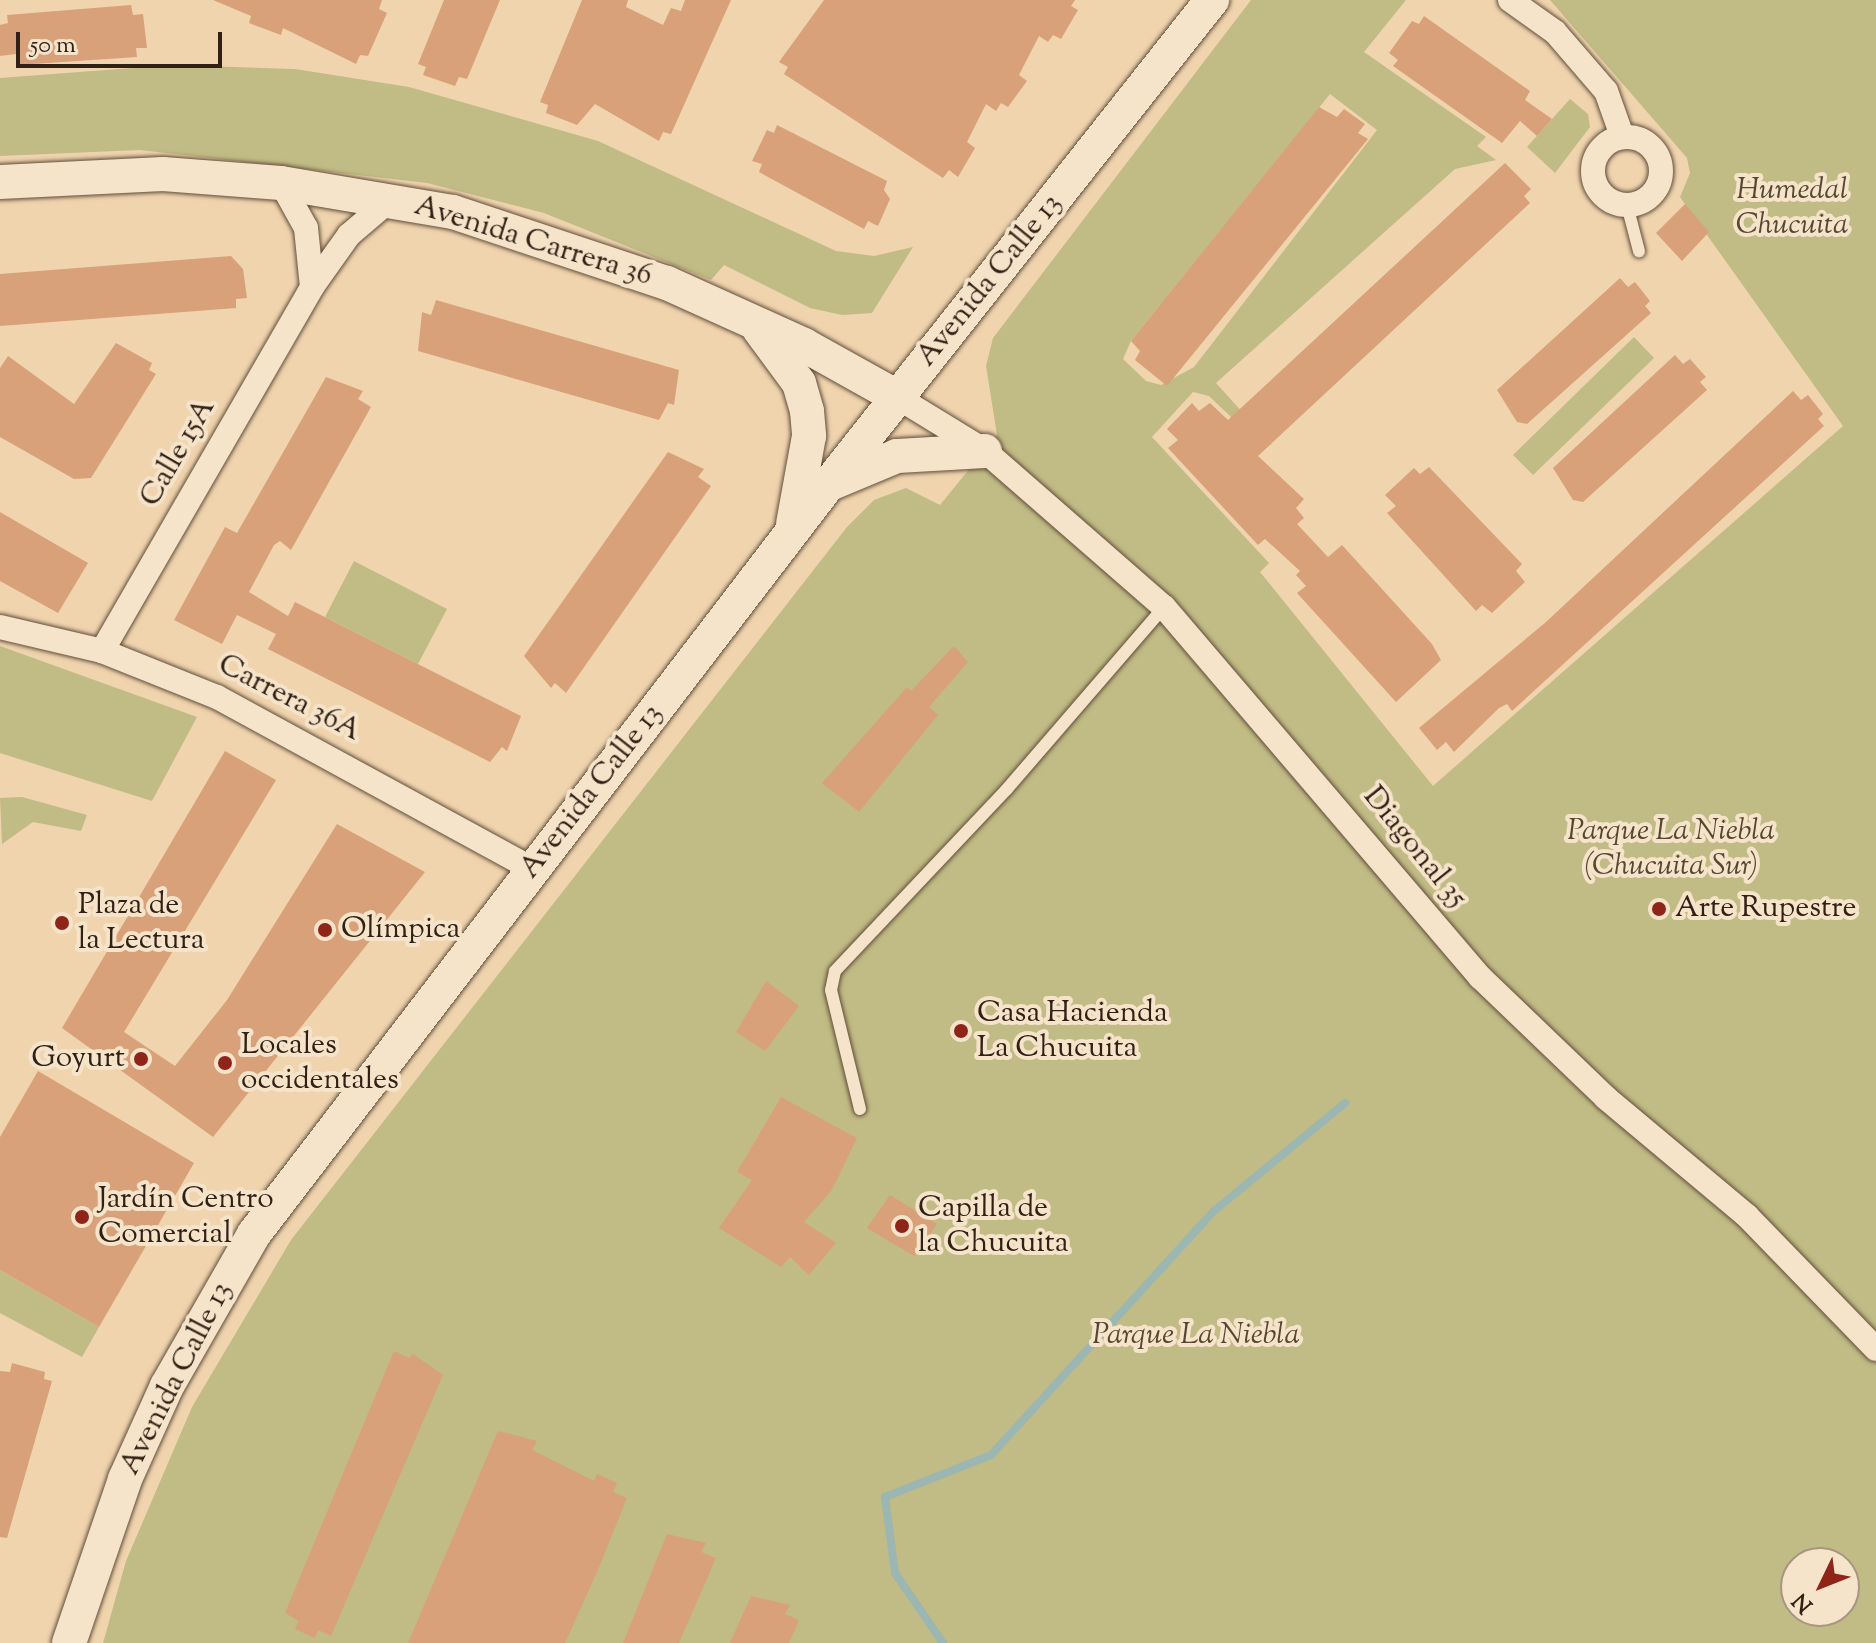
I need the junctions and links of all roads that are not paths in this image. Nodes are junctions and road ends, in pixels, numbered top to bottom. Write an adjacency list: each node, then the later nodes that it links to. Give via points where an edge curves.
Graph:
1 (1212, 0): 11 (main road, Avenida Calle 13)
2 (1510, 0): 3 (street, via 1555,32 1606,91)
3 (1622, 136): 7 (street, via 1601,147 1592,168 1599,191); 7 (street, via 1644,141 1661,168 1648,198)
4 (0, 182): 5 (main road, Avenida Carrera 36, via 163,174)
5 (281, 183): 6 (main road, Avenida Carrera 36); 9 (street, via 306,228)
6 (390, 200): 9 (street, Calle 15A, via 349,235); 10 (main road, Avenida Carrera 36, via 535,237)
7 (1627, 205): 8 (lane)
8 (1639, 251)
9 (312, 287): 17 (street, Calle 15A)
10 (751, 319): 11 (main road, Avenida Carrera 36); 14 (main road, via 785,359 807,411 809,436)
11 (897, 397): 12 (street, Diagonal 35); 13 (main road, Avenida Calle 13)
12 (985, 451): 13 (main road, via 897,456); 15 (street, Diagonal 35)
13 (828, 485): 14 (main road, Avenida Calle 13)
14 (791, 534): 18 (main road, Avenida Calle 13)
15 (1164, 607): 19 (lane, via 1007,789 835,971 831,990); 20 (street, Diagonal 35, via 1480,977 1606,1098 1747,1216)
16 (0, 627): 17 (street, Carrera 36A)
17 (102, 651): 18 (street, Carrera 36A, via 265,721)
18 (532, 869): 21 (main road, Avenida Calle 13, via 254,1234 167,1386 125,1479)
19 (860, 1109)
20 (1876, 1349)
21 (69, 1643)

